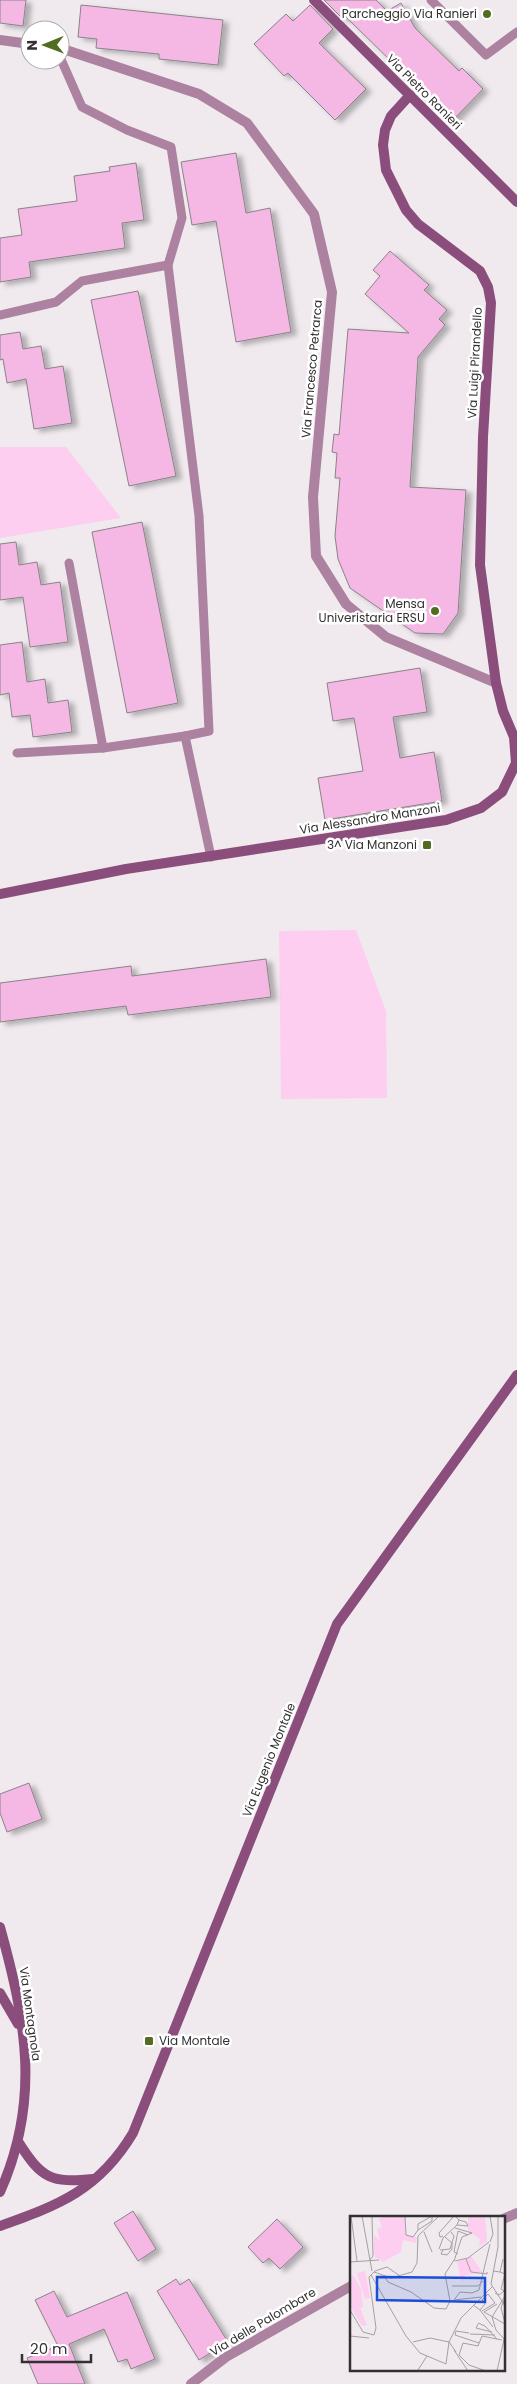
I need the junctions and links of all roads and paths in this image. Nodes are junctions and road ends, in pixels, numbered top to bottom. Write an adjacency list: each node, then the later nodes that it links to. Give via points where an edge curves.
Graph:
1 (314, 0): 8 (street, Via Pietro Ranieri)
2 (430, 0): 3 (lane, via 486,55)
3 (517, 32)
4 (0, 40): 5 (street)
5 (20, 43)
6 (70, 51): 13 (street, Via Francesco Petrarca, via 199,94 247,122 314,214 332,292 313,497 316,556 346,604 386,637)
7 (66, 70): 10 (lane, via 82,107 127,130 171,146 182,218)
8 (410, 95): 9 (street, Via Pietro Ranieri); 13 (street, Via Luigi Pirandello, via 385,130 386,170 406,210 418,224 480,271 491,303 480,565)
9 (517, 202)
10 (168, 265): 11 (lane, via 82,281 56,302); 14 (lane, via 199,516 209,731)
11 (0, 315)
12 (69, 563): 15 (lane)
13 (496, 683): 17 (street, Via Alessandro Manzoni, via 514,737)
14 (185, 736): 15 (lane); 18 (lane)
15 (103, 748): 16 (lane)
16 (17, 753)
17 (516, 763): 18 (street, Via Alessandro Manzoni, via 502,792 481,808 446,820)
18 (211, 857): 19 (street, Via Alessandro Manzoni, via 126,869)
19 (0, 894)
20 (517, 1375): 25 (street, Via Eugenio Montale, via 336,1624 133,2133 110,2166)
21 (0, 1927): 23 (street, Via Montagnola, via 14,1979)
22 (0, 1993): 23 (street)
23 (22, 2032): 24 (street, Via Montagnola, via 26,2080)
24 (19, 2143): 25 (street, via 47,2176 58,2180); 26 (street, Via Montagnola)
25 (94, 2179): 29 (street, Via Eugenio Montale, via 56,2206)
26 (0, 2192)
27 (517, 2213): 28 (street)
28 (504, 2219)
29 (0, 2226)
30 (350, 2287): 31 (street, Via delle Palombare, via 226,2357)
31 (191, 2384)

